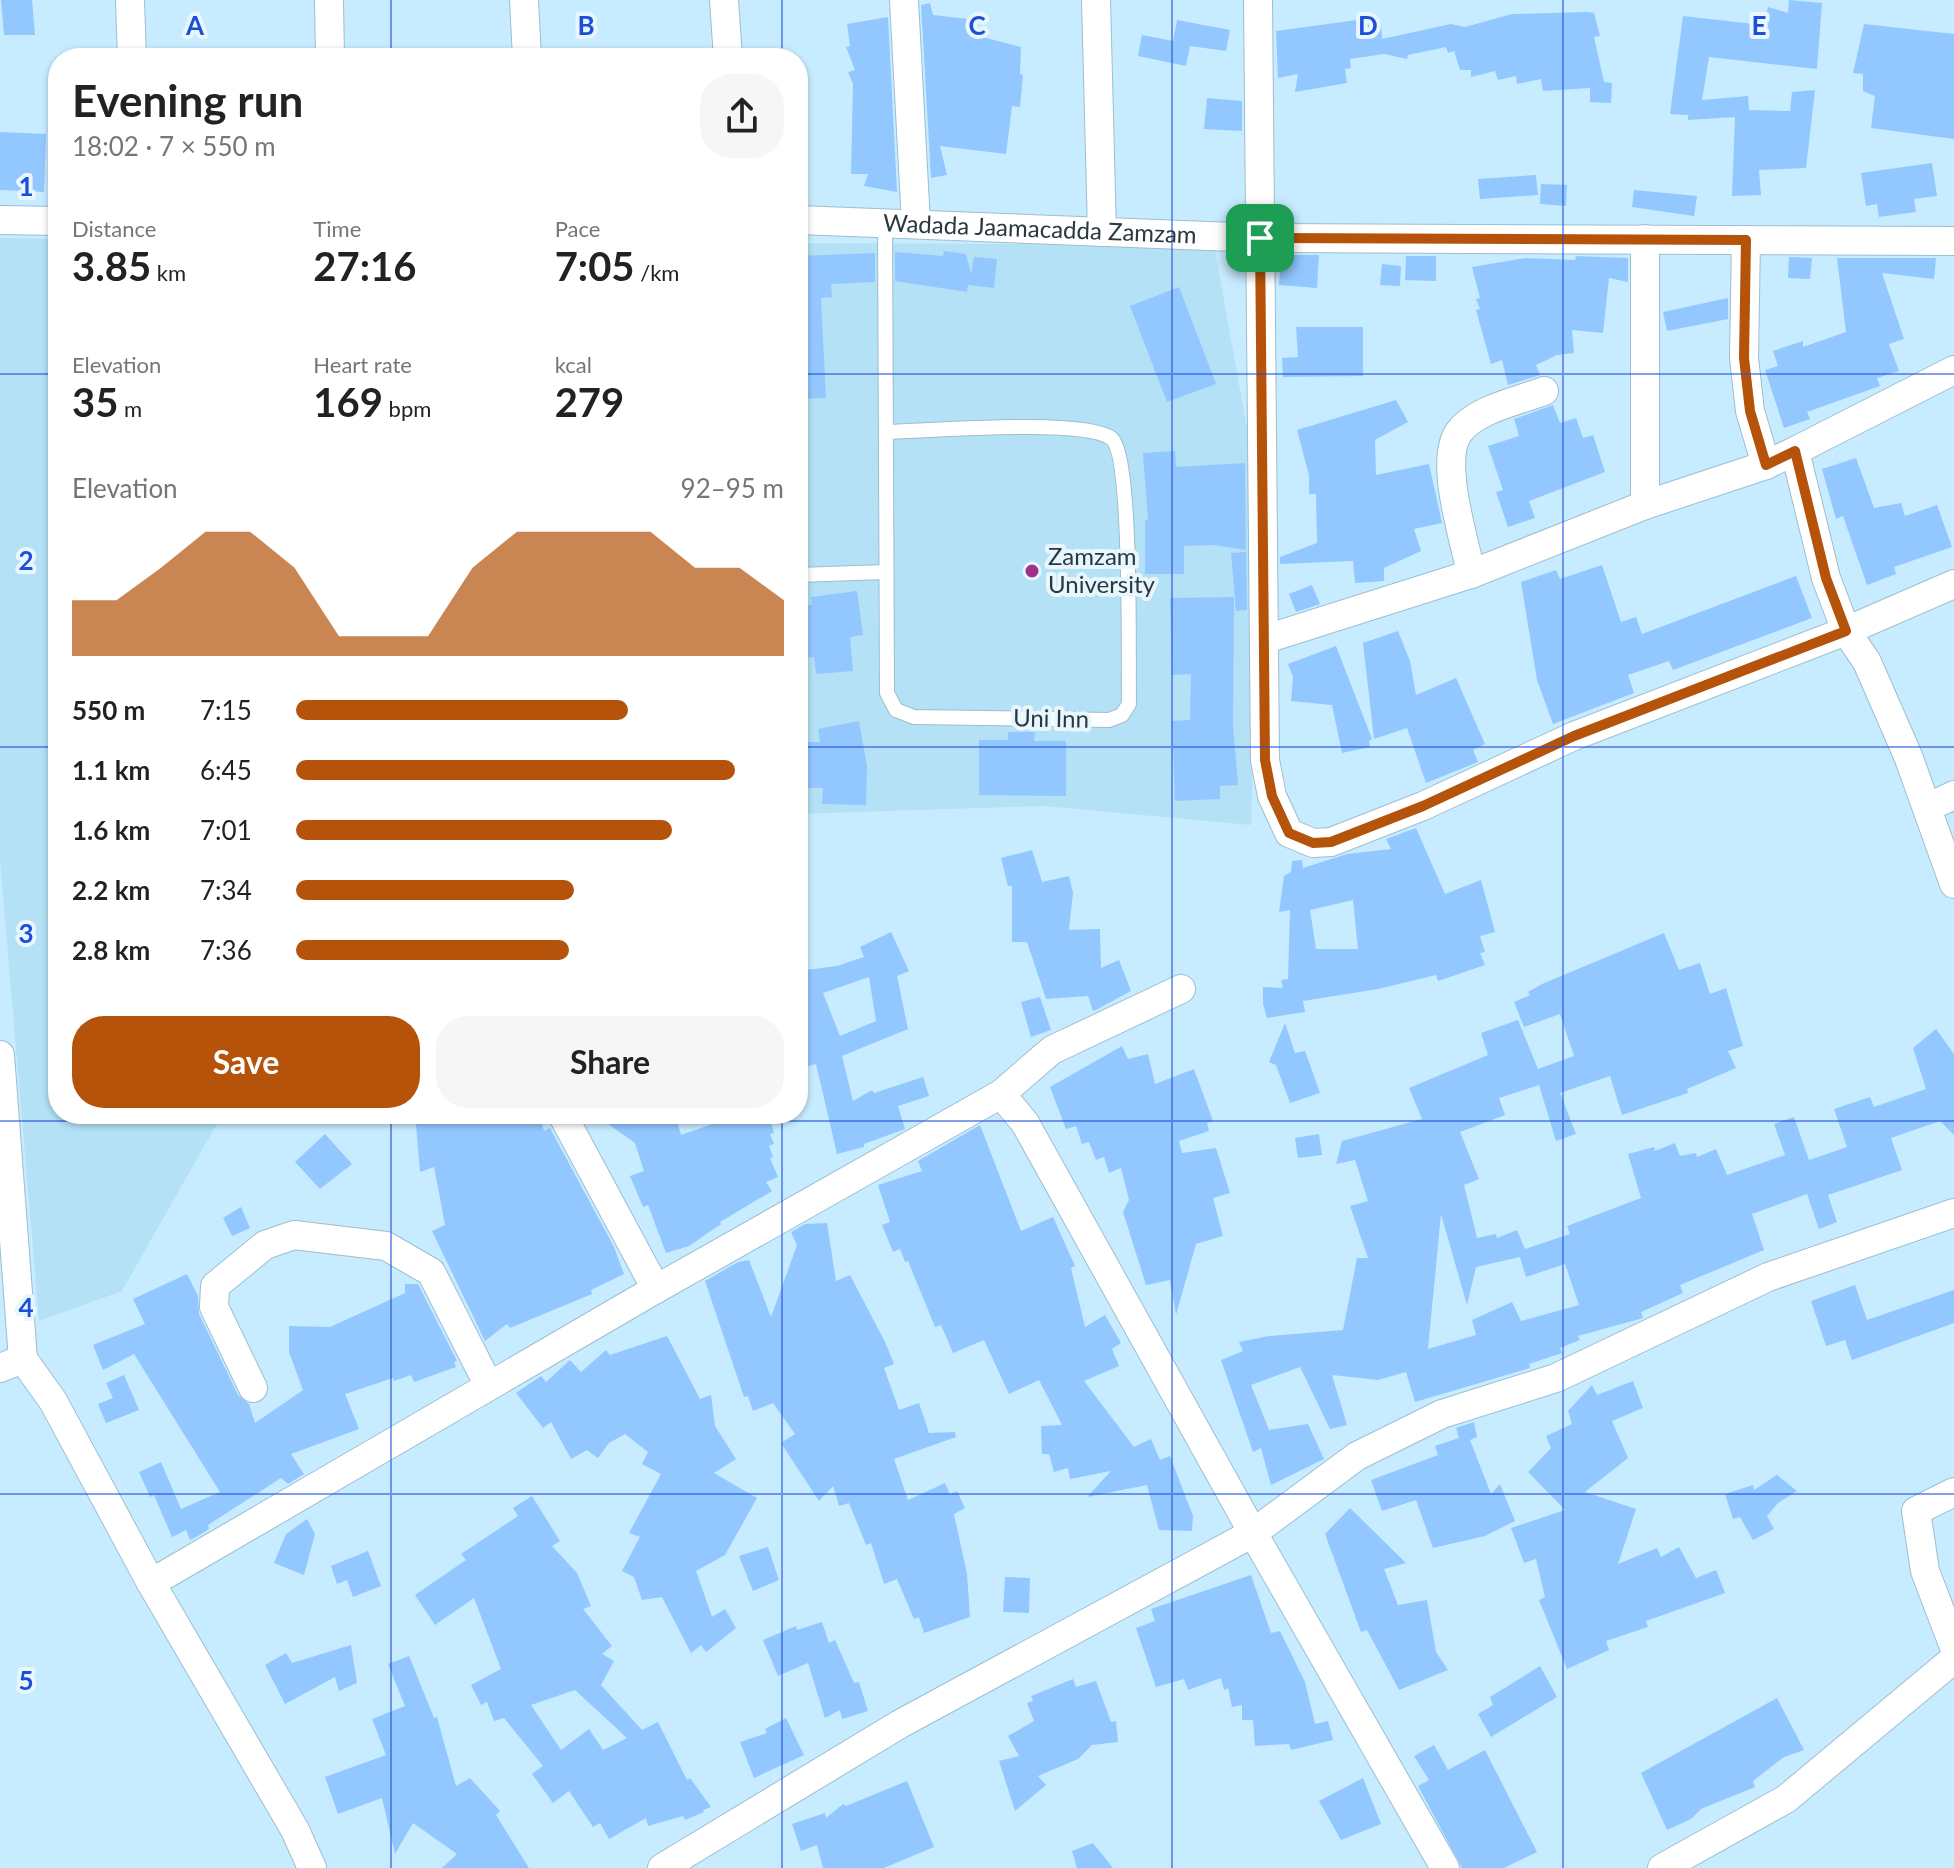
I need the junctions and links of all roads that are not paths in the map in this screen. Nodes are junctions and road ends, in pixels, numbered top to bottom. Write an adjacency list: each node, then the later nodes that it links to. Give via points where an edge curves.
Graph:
1 (130, 0): 8 (street)
2 (329, 0): 9 (street)
3 (524, 0): 10 (street)
4 (724, 0): 11 (street)
5 (904, 0): 16 (street)
6 (1096, 0): 17 (street)
7 (1258, 0): 18 (street)
8 (132, 48)
9 (330, 48)
10 (526, 48)
11 (727, 48)
12 (0, 220): 14 (street)
13 (808, 220): 15 (street, Wadada Jaamacadda Zamzam)
14 (48, 221)
15 (885, 222): 16 (street, Wadada Jaamacadda Zamzam); 24 (lane, Uni Inn)
16 (916, 224): 17 (street, Wadada Jaamacadda Zamzam)
17 (1102, 232): 18 (street, Wadada Jaamacadda Zamzam)
18 (1260, 238): 19 (street, Wadada Jaamacadda Zamzam); 33 (street)
19 (1645, 239): 20 (street, Wadada Jaamacadda Zamzam); 27 (street)
20 (1746, 240): 21 (street, Wadada Jaamacadda Zamzam); 26 (street, via 1744,358 1750,411)
21 (1954, 241)
22 (1954, 370): 25 (street)
23 (1544, 391): 29 (street, via 1481,416 1458,433 1450,466)
24 (886, 432): 28 (lane, Uni Inn); 28 (lane, Uni Inn, via 1062,428 1111,438 1119,448 1126,504 1129,704 1122,715 1109,720 914,717 896,710 887,693)
25 (1795, 451): 26 (street); 32 (street, via 1826,578)
26 (1766, 465): 27 (street)
27 (1645, 505): 29 (street)
28 (885, 572): 30 (lane)
29 (1471, 574): 33 (street)
30 (808, 575)
31 (1954, 584): 32 (street)
32 (1846, 631): 33 (street, via 1574,736 1423,806 1331,842 1313,843 1289,833 1272,796 1265,760); 34 (street)
33 (1266, 639)
34 (1942, 801): 35 (street)
35 (1954, 884)
36 (1181, 989): 38 (street, via 1052,1050)
37 (0, 1055): 42 (street)
38 (1001, 1094): 41 (street); 46 (street, via 1025,1123)
39 (567, 1124): 41 (street)
40 (1954, 1213): 46 (street, via 1768,1277 1556,1378 1442,1414 1357,1456)
41 (656, 1289): 43 (street)
42 (12, 1364): 47 (street, via 53,1401)
43 (489, 1386): 44 (street, via 431,1272 386,1246 294,1235 265,1245 215,1286 214,1307); 47 (street)
44 (253, 1388)
45 (1954, 1492): 48 (street, via 1916,1511 1925,1571)
46 (1253, 1533): 51 (street, via 900,1724); 52 (street)
47 (151, 1583): 50 (street)
48 (1954, 1647)
49 (1954, 1659): 53 (street, via 1786,1799)
50 (312, 1868)
51 (662, 1868)
52 (1445, 1868)
53 (1662, 1868)

